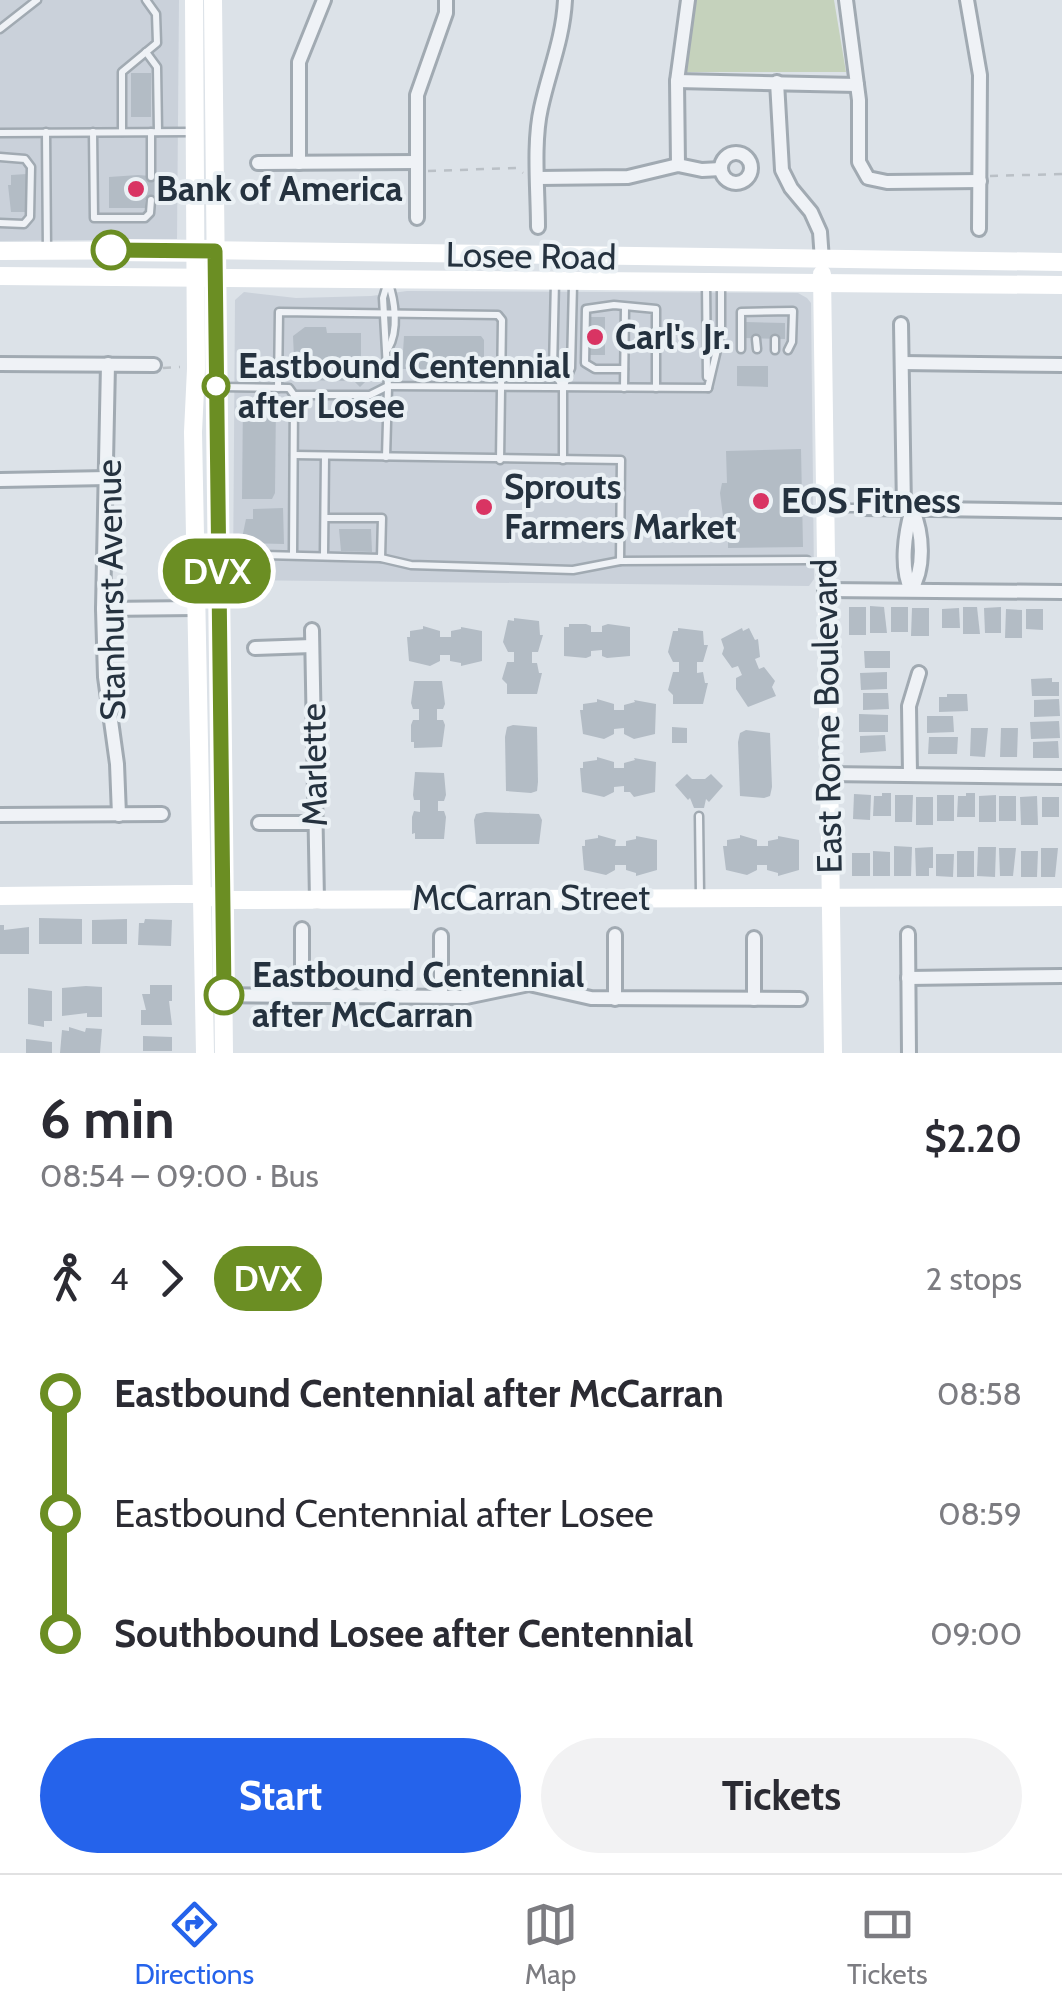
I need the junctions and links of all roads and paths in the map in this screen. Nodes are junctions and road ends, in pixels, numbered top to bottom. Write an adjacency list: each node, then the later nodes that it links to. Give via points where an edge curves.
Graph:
1 (37, 0): 11 (lane)
2 (146, 0): 12 (lane, via 156,14 157,42)
3 (194, 0): 20 (main road)
4 (213, 0): 40 (main road)
5 (324, 0): 23 (street, via 299,62)
6 (446, 0): 26 (street, via 417,95)
7 (565, 0): 30 (street, via 540,110)
8 (688, 0): 13 (street)
9 (846, 0): 15 (street)
10 (967, 0): 31 (street, via 980,76)
11 (0, 29)
12 (146, 52): 18 (lane, via 122,72); 19 (lane, via 158,67)
13 (677, 81): 14 (street); 25 (street)
14 (776, 82): 15 (street); 43 (street, via 782,170 820,232)
15 (857, 85): 31 (street, via 859,162 868,178)
16 (46, 132): 17 (lane); 21 (lane); 37 (lane)
17 (93, 132): 18 (lane); 32 (lane, via 94,218 145,218)
18 (122, 132): 19 (lane)
19 (154, 132): 20 (lane); 29 (lane)
20 (195, 132): 38 (main road)
21 (0, 133)
22 (0, 158): 34 (lane, via 28,162 31,210 24,224)
23 (299, 163): 24 (street); 26 (street)
24 (258, 164)
25 (678, 165): 27 (street); 30 (street, via 628,177)
26 (417, 169): 30 (path, via 516,168); 33 (street)
27 (721, 169)
28 (1062, 174): 31 (path, via 1001,174)
29 (150, 177)
30 (538, 178): 35 (street)
31 (980, 182): 36 (street)
32 (151, 200)
33 (417, 218)
34 (0, 223)
35 (538, 227)
36 (979, 229)
37 (46, 250): 38 (main road, Losee Road); 39 (main road, Losee Road)
38 (196, 250): 40 (main road, Losee Road); 46 (main road)
39 (0, 251)
40 (215, 251): 41 (main road, Losee Road); 47 (main road)
41 (573, 257): 42 (main road, Losee Road); 48 (main road)
42 (625, 257): 43 (main road, Losee Road); 50 (main road, via 576,266)
43 (822, 260): 44 (main road, Losee Road); 52 (main road, East Rome Boulevard)
44 (1062, 262)
45 (0, 276): 46 (main road, Losee Road)
46 (196, 278): 47 (main road, Losee Road); 74 (main road)
47 (215, 278): 49 (main road, Losee Road); 77 (main road)
48 (512, 278): 49 (main road, Losee Road); 50 (main road, Losee Road)
49 (388, 279): 57 (lane); 58 (lane)
50 (564, 279): 51 (main road, Losee Road); 80 (lane, via 554,369); 80 (lane, via 571,368)
51 (714, 280): 52 (main road, Losee Road); 83 (lane); 83 (lane, via 721,333)
52 (822, 282): 53 (main road, Losee Road); 93 (main road, East Rome Boulevard)
53 (1062, 285)
54 (625, 308): 75 (lane); 75 (lane, via 586,309 583,358 590,368); 82 (lane, via 656,309)
55 (756, 312): 56 (lane); 59 (lane); 65 (lane, via 741,312)
56 (775, 312): 60 (lane); 68 (lane, via 793,312)
57 (383, 314): 58 (lane); 64 (lane); 79 (lane, via 279,312)
58 (394, 314): 64 (lane); 78 (lane, via 498,315)
59 (756, 322)
60 (775, 322)
61 (901, 324): 69 (street)
62 (756, 338): 66 (lane)
63 (776, 339): 67 (lane)
64 (388, 349): 76 (lane)
65 (741, 349)
66 (756, 349)
67 (776, 350)
68 (788, 350)
69 (902, 362): 73 (street); 95 (street)
70 (0, 364): 71 (street)
71 (108, 364): 72 (street); 91 (street, Stanhurst Avenue)
72 (154, 365): 74 (path)
73 (1062, 365)
74 (196, 369): 85 (main road)
75 (624, 369): 81 (lane)
76 (388, 386): 78 (lane); 84 (lane, via 370,396); 88 (lane)
77 (216, 387): 79 (lane); 98 (main road)
78 (501, 387): 80 (lane); 89 (lane)
79 (278, 388): 84 (lane)
80 (562, 388): 81 (lane); 90 (lane)
81 (624, 388): 82 (lane)
82 (656, 388): 83 (lane)
83 (708, 388)
84 (294, 395): 86 (lane)
85 (193, 432): 98 (main road, via 204,463 206,541); 107 (main road)
86 (294, 455): 87 (lane); 99 (lane)
87 (325, 456): 88 (lane); 97 (lane)
88 (386, 457): 89 (lane)
89 (500, 460): 90 (lane)
90 (562, 460): 103 (lane, via 621,460)
91 (108, 478): 92 (street); 108 (street, Stanhurst Avenue)
92 (0, 480)
93 (823, 508): 94 (lane); 104 (main road, East Rome Boulevard)
94 (864, 508): 95 (street)
95 (908, 509): 96 (street); 105 (street, via 920,526 913,542 919,579)
96 (1062, 510)
97 (324, 518): 100 (lane); 101 (lane, via 382,518)
98 (217, 554): 99 (lane); 127 (main road)
99 (293, 554): 100 (lane)
100 (324, 554): 101 (lane)
101 (381, 558): 103 (lane, via 411,565 573,570)
102 (807, 560): 103 (lane)
103 (620, 561)
104 (825, 590): 105 (street); 113 (main road, East Rome Boulevard)
105 (911, 590): 106 (street)
106 (1062, 592)
107 (195, 608): 108 (street); 122 (main road)
108 (104, 609): 118 (street, Stanhurst Avenue)
109 (312, 630): 110 (street, Marlette)
110 (312, 646): 111 (street); 120 (street, Marlette)
111 (254, 648)
112 (919, 674): 114 (street, via 909,706)
113 (828, 774): 114 (street); 125 (main road, East Rome Boulevard)
114 (910, 774): 115 (street)
115 (1062, 777)
116 (162, 814): 118 (street)
117 (0, 816): 118 (street)
118 (119, 816)
119 (699, 816): 124 (lane)
120 (316, 822): 121 (street); 128 (street, Marlette)
121 (258, 824)
122 (202, 894): 123 (main road, McCarran Street); 127 (main road, McCarran Street); 136 (main road)
123 (0, 896)
124 (700, 897): 125 (main road, McCarran Street); 128 (main road, McCarran Street)
125 (830, 897): 126 (main road, McCarran Street); 144 (main road, East Rome Boulevard)
126 (1062, 898)
127 (223, 900): 128 (main road, McCarran Street); 136 (main road)
128 (317, 900)
129 (302, 929): 137 (street)
130 (908, 934): 135 (street)
131 (442, 936): 138 (street)
132 (615, 936): 139 (street)
133 (754, 938): 140 (street)
134 (1062, 976): 135 (street)
135 (908, 978): 145 (street)
136 (214, 995): 137 (street); 142 (main road); 143 (main road)
137 (302, 996): 138 (street)
138 (441, 996): 139 (street, via 479,996 529,984)
139 (615, 998): 140 (street)
140 (754, 999): 141 (street)
141 (800, 999)
142 (205, 1053)
143 (224, 1053)
144 (832, 1053)
145 (909, 1053)

